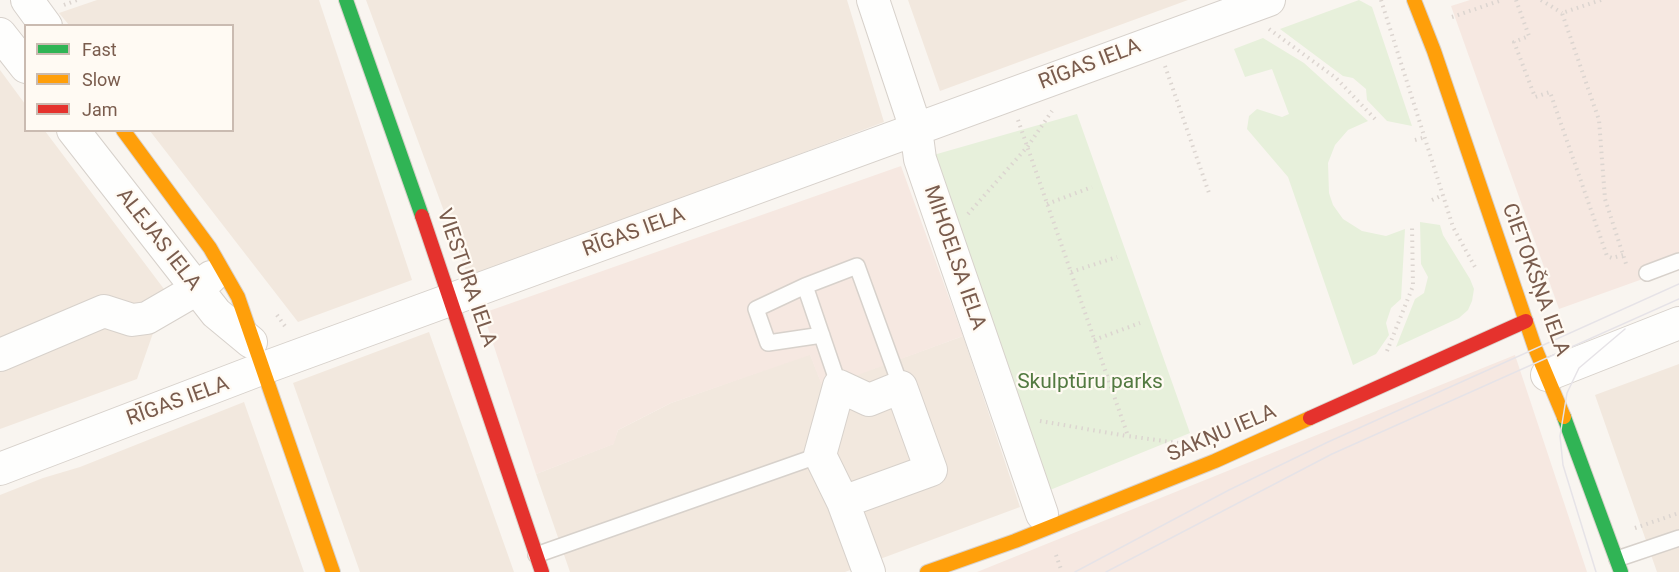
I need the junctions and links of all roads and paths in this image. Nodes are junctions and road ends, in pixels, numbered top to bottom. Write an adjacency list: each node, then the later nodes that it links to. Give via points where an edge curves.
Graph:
1 (16, 0): 12 (street)
2 (27, 0): 15 (street)
3 (346, 0): 42 (street, VIESTURA IELA)
4 (873, 0): 22 (street, MIHOELSA IELA)
5 (1381, 0): 25 (path)
6 (1414, 0): 43 (street, CIETOKŠŅA IELA)
7 (1502, 0): 14 (path)
8 (1516, 0): 13 (path, via 1529,36 1514,42 1535,97 1550,92 1607,255 1612,258 1622,253 1605,199 1599,120)
9 (1541, 0): 13 (path)
10 (1601, 0): 13 (path)
11 (1263, 2): 17 (street, RĪGAS IELA); 21 (path, via 1270,31 1336,78)
12 (0, 4)
13 (1562, 13)
14 (1452, 17)
15 (45, 24)
16 (0, 34): 18 (street)
17 (1156, 40): 19 (street, RĪGAS IELA); 29 (path)
18 (24, 64)
19 (1010, 95): 22 (street, RĪGAS IELA); 27 (path)
20 (1055, 107): 27 (path)
21 (1376, 120)
22 (916, 129): 34 (street, MIHOELSA IELA, via 920,159); 42 (street, RĪGAS IELA)
23 (75, 132): 40 (street, ALEJAS IELA)
24 (124, 132): 49 (street, ALEJAS IELA, via 210,248 238,297)
25 (1426, 137): 26 (path); 30 (path)
26 (1415, 140)
27 (1028, 146): 32 (path); 34 (path)
28 (1092, 187): 32 (path)
29 (1209, 193)
30 (1443, 195): 31 (path); 37 (path, via 1453,227)
31 (1432, 200)
32 (1047, 204): 38 (path)
33 (1412, 225): 50 (path, via 1413,286)
34 (947, 238): 54 (street, MIHOELSA IELA)
35 (1117, 257): 38 (path)
36 (1679, 261): 39 (lane)
37 (1476, 269)
38 (1071, 272): 47 (path)
39 (1647, 273)
40 (204, 283): 48 (street, via 147,318 132,320 104,311); 49 (street, ALEJAS IELA, via 216,313)
41 (806, 286): 46 (lane); 46 (lane, via 756,309 768,343); 53 (lane, via 857,266)
42 (451, 299): 49 (street, RĪGAS IELA); 64 (street, VIESTURA IELA)
43 (1526, 321): 51 (street, CIETOKŠŅA IELA); 69 (street, SAKŅU IELA, via 1215,461)
44 (1140, 323): 47 (path)
45 (1679, 324): 51 (street)
46 (822, 335): 52 (lane)
47 (1095, 340): 55 (path)
48 (0, 355)
49 (256, 356): 58 (street, RĪGAS IELA); 66 (street, ALEJAS IELA)
50 (1383, 360)
51 (1547, 375): 65 (street, CIETOKŠŅA IELA)
52 (839, 386): 53 (street, via 869,400); 57 (street)
53 (901, 387): 59 (street, via 931,470)
54 (1008, 416): 55 (path); 61 (street, MIHOELSA IELA)
55 (1128, 436): 56 (path)
56 (1180, 443)
57 (820, 455): 59 (street); 64 (lane)
58 (0, 469)
59 (843, 502): 68 (street)
60 (1679, 513): 62 (path)
61 (1042, 514)
62 (1635, 528)
63 (1679, 538): 65 (lane)
64 (536, 555): 67 (street, VIESTURA IELA)
65 (1619, 566)
66 (333, 572)
67 (542, 572)
68 (868, 572)
69 (927, 572)

